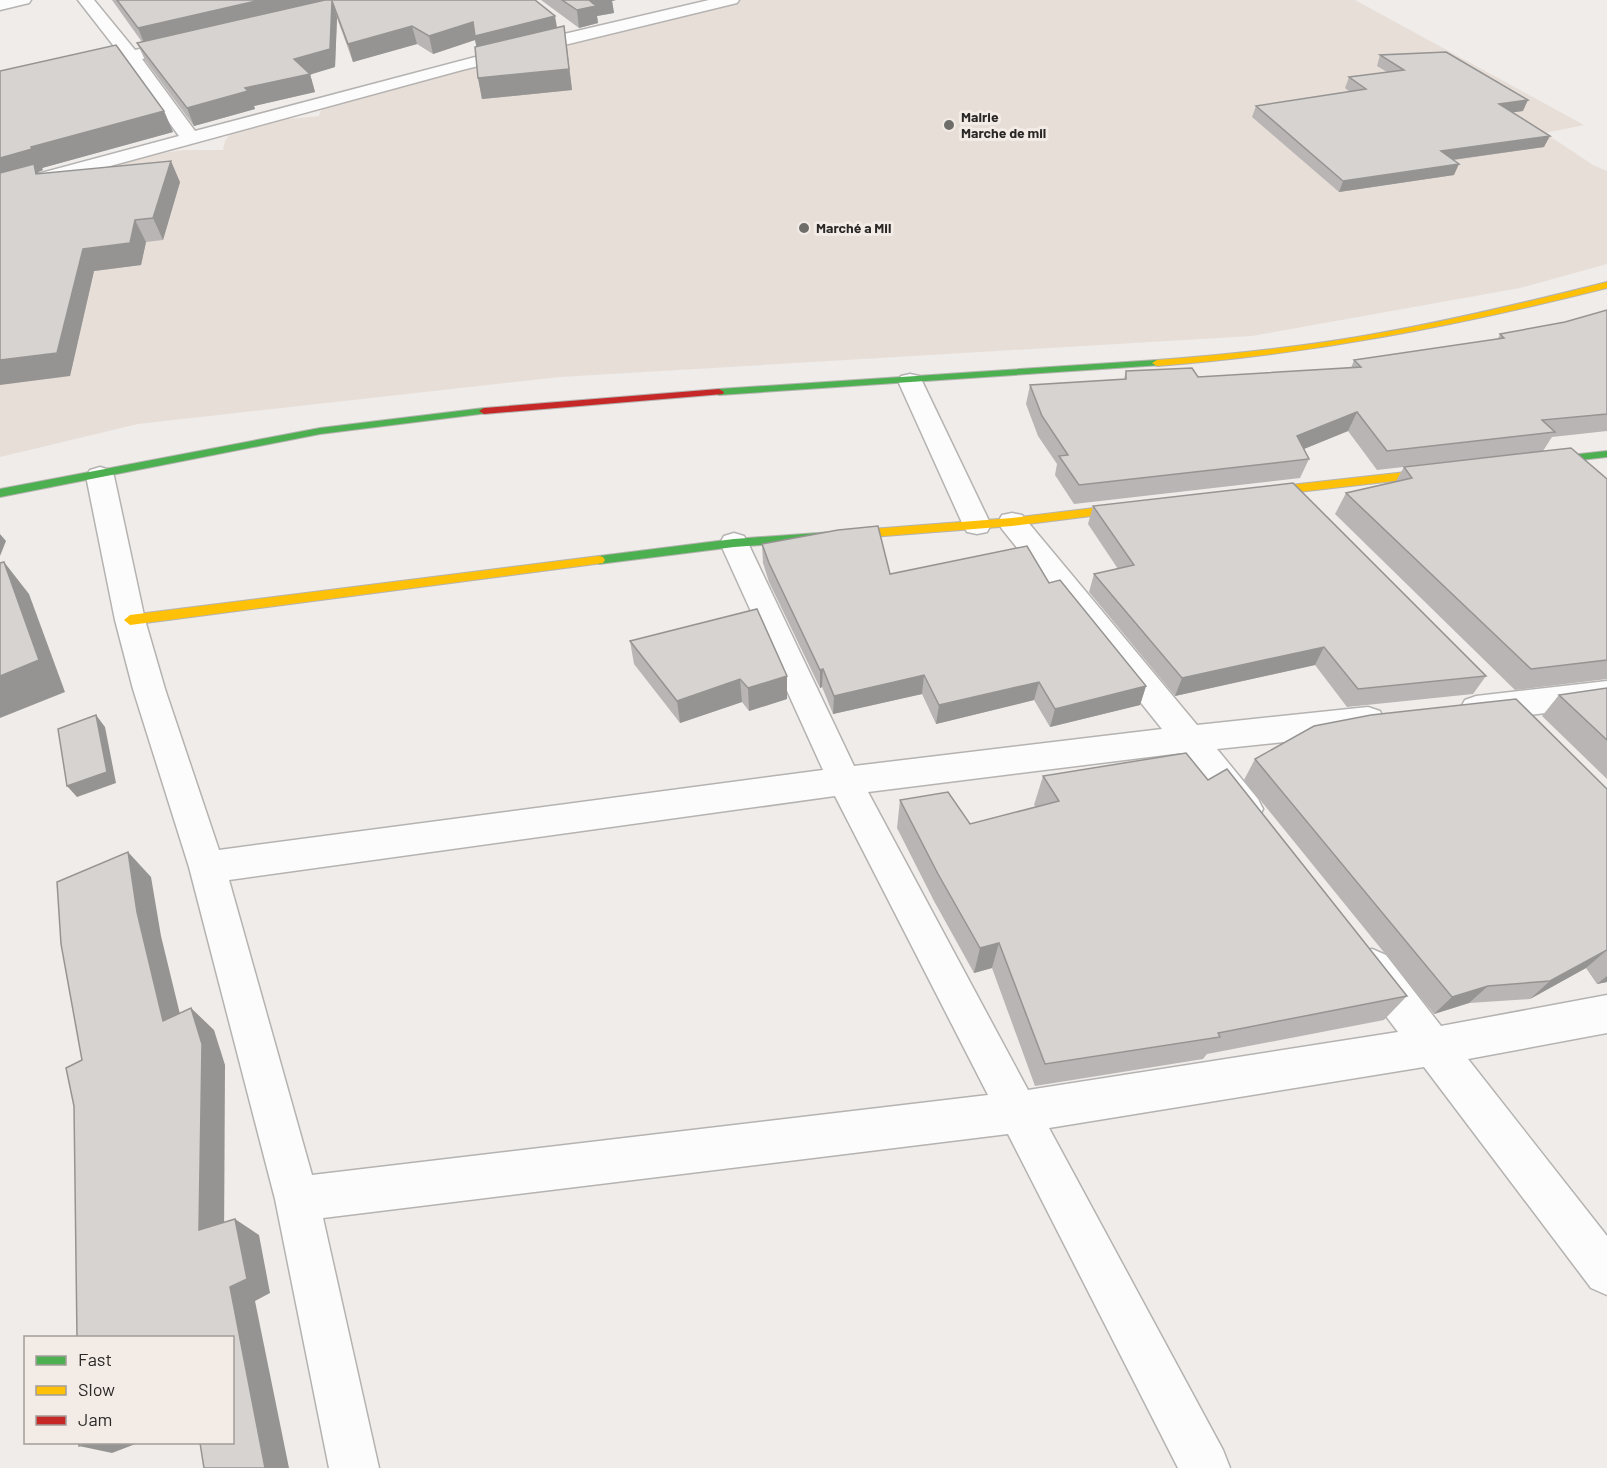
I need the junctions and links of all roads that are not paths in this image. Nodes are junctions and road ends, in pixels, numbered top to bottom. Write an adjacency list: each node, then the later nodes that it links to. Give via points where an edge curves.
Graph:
1 (23, 0): 4 (street)
2 (86, 0): 8 (street)
3 (731, 0): 6 (street)
4 (0, 5)
5 (560, 24): 6 (street)
6 (577, 36): 10 (street)
7 (200, 40): 8 (street)
8 (131, 57): 9 (street); 10 (street)
9 (0, 87)
10 (192, 139): 11 (street)
11 (0, 190)
12 (1607, 285): 13 (street, via 1410,330 1272,352)
13 (910, 381): 18 (street, via 408,419 243,445); 25 (street)
14 (1607, 454): 15 (street)
15 (1563, 459): 16 (street); 19 (street)
16 (1515, 464)
17 (1456, 471): 20 (street)
18 (100, 476): 21 (street); 27 (street)
19 (1589, 483)
20 (1290, 489): 22 (street); 24 (street)
21 (0, 494)
22 (1244, 494)
23 (1151, 506): 25 (street)
24 (1315, 514)
25 (995, 524): 26 (street); 34 (street)
26 (734, 543): 27 (street); 35 (street)
27 (130, 620): 37 (street)
28 (1482, 681): 30 (street)
29 (1607, 693): 30 (street)
30 (1507, 706): 31 (street); 33 (street)
31 (1448, 712)
32 (1401, 716): 34 (street)
33 (1532, 730)
34 (1190, 738): 35 (street); 36 (street)
35 (844, 780): 37 (street); 41 (street)
36 (1264, 831)
37 (207, 867): 42 (street)
38 (1353, 944): 40 (street)
39 (1607, 1014): 40 (street)
40 (1435, 1046): 41 (street); 43 (street)
41 (1017, 1112): 42 (street); 45 (street)
42 (297, 1199): 44 (street)
43 (1607, 1272)
44 (354, 1468)
45 (1205, 1468)

